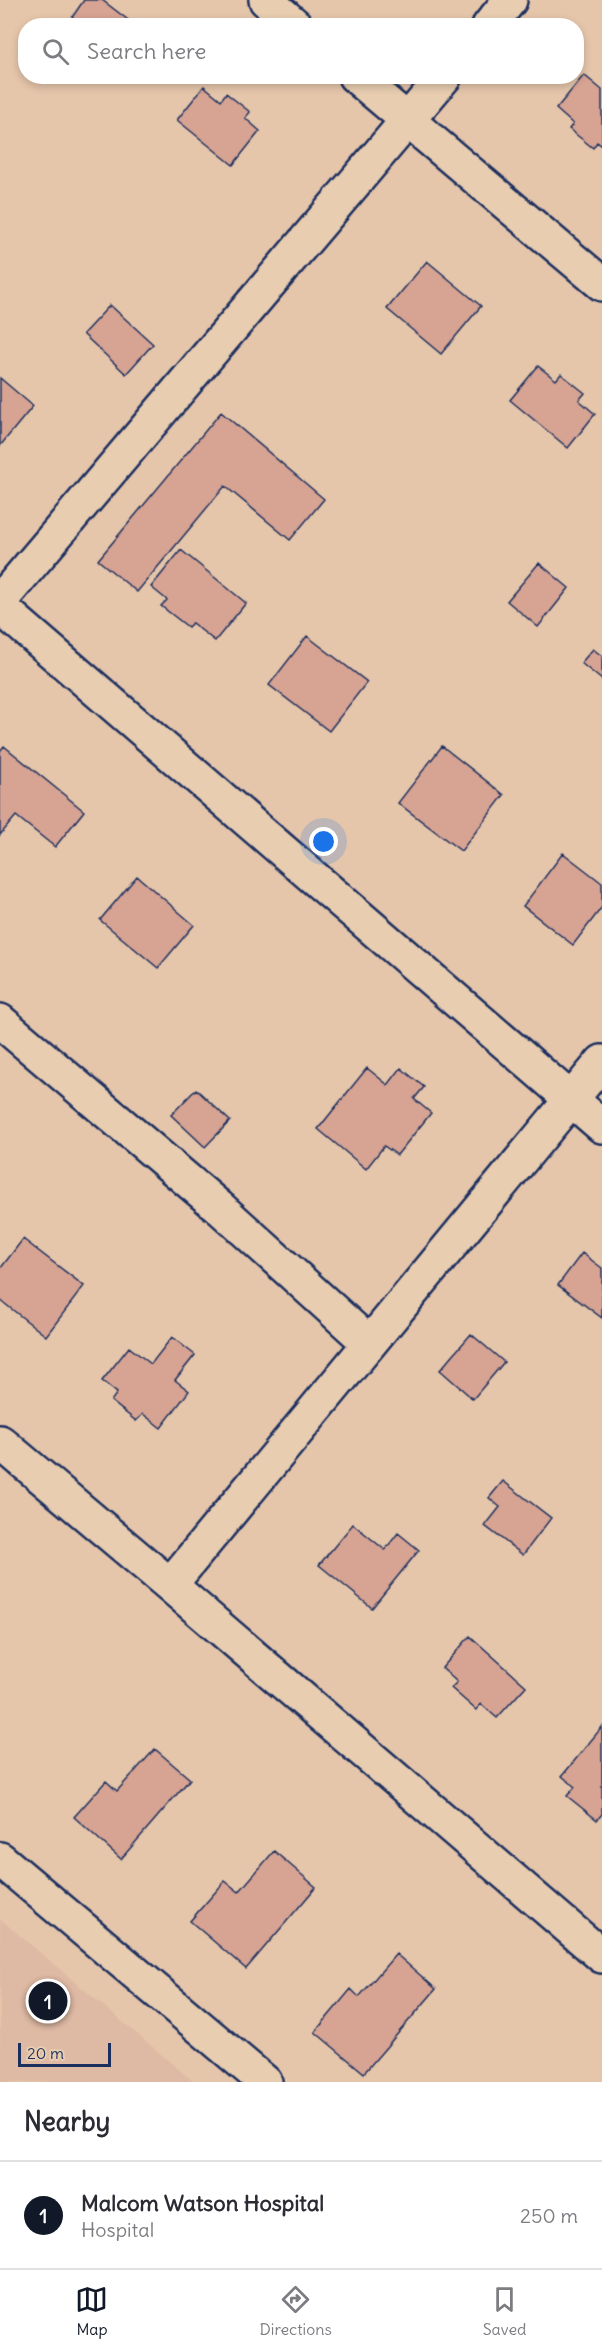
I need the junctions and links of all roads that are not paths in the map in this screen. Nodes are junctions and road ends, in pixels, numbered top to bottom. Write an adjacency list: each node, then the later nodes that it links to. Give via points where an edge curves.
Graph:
1 (266, 0): 3 (street)
2 (510, 0): 4 (street)
3 (287, 18)
4 (495, 18)
5 (364, 84): 7 (street)
6 (438, 84): 7 (street)
7 (407, 122): 8 (street); 9 (street)
8 (602, 284)
9 (0, 601)
10 (0, 607): 13 (street)
11 (0, 1020): 15 (street, via 219,1207)
12 (602, 1062): 13 (street)
13 (570, 1100): 14 (street); 15 (street)
14 (602, 1126)
15 (369, 1343): 17 (street)
16 (0, 1442): 17 (street)
17 (170, 1585): 19 (street)
18 (0, 1859): 20 (street)
19 (602, 1956)
20 (265, 2082)

